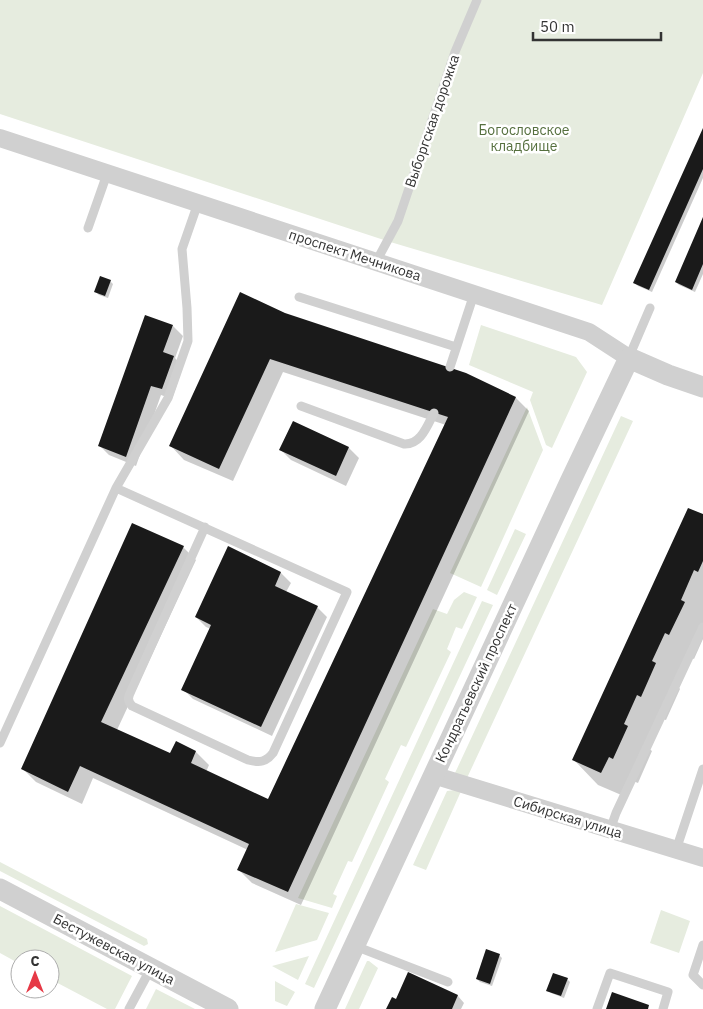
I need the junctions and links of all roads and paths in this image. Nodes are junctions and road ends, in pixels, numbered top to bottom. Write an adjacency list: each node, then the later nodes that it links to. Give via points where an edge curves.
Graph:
1 (477, 0): 6 (lane, Выборгская дорожка, via 455,52 398,221)
2 (0, 138): 3 (street, проспект Мечникова)
3 (106, 174): 4 (street, проспект Мечникова); 5 (lane)
4 (198, 203): 6 (street, проспект Мечникова); 16 (lane, via 182,249 188,340 168,398)
5 (88, 228)
6 (376, 262): 7 (street, проспект Мечникова)
7 (474, 294): 10 (lane); 11 (street, проспект Мечникова, via 589,332)
8 (299, 297): 10 (lane)
9 (650, 308): 11 (lane)
10 (456, 347): 12 (lane)
11 (629, 358): 13 (street, проспект Мечникова); 21 (street, Кондратьевский проспект)
12 (450, 367)
13 (703, 387)
14 (300, 406): 15 (lane, via 404,444 411,444 421,436)
15 (434, 413)
16 (116, 488): 17 (lane); 19 (lane)
17 (205, 527): 17 (lane, via 128,699 132,706 170,724 248,760 263,762 273,753 347,592)
18 (703, 627): 22 (lane)
19 (0, 743)
20 (703, 769): 23 (lane)
21 (434, 775): 22 (street, Сибирская улица); 27 (street, Кондратьевский проспект)
22 (610, 830): 23 (street, Сибирская улица)
23 (676, 850): 24 (street, Сибирская улица)
24 (703, 858)
25 (0, 889): 28 (street, Бестужевская улица)
26 (703, 945): 30 (lane, via 694,975)
27 (355, 946): 29 (lane); 33 (street, Кондратьевский проспект)
28 (150, 968): 31 (lane); 32 (street, Бестужевская улица)
29 (448, 982)
30 (703, 985)
31 (130, 1009)
32 (228, 1009)
33 (326, 1009)
34 (597, 1009): 35 (lane, via 610,972 668,992)
35 (663, 1009)

